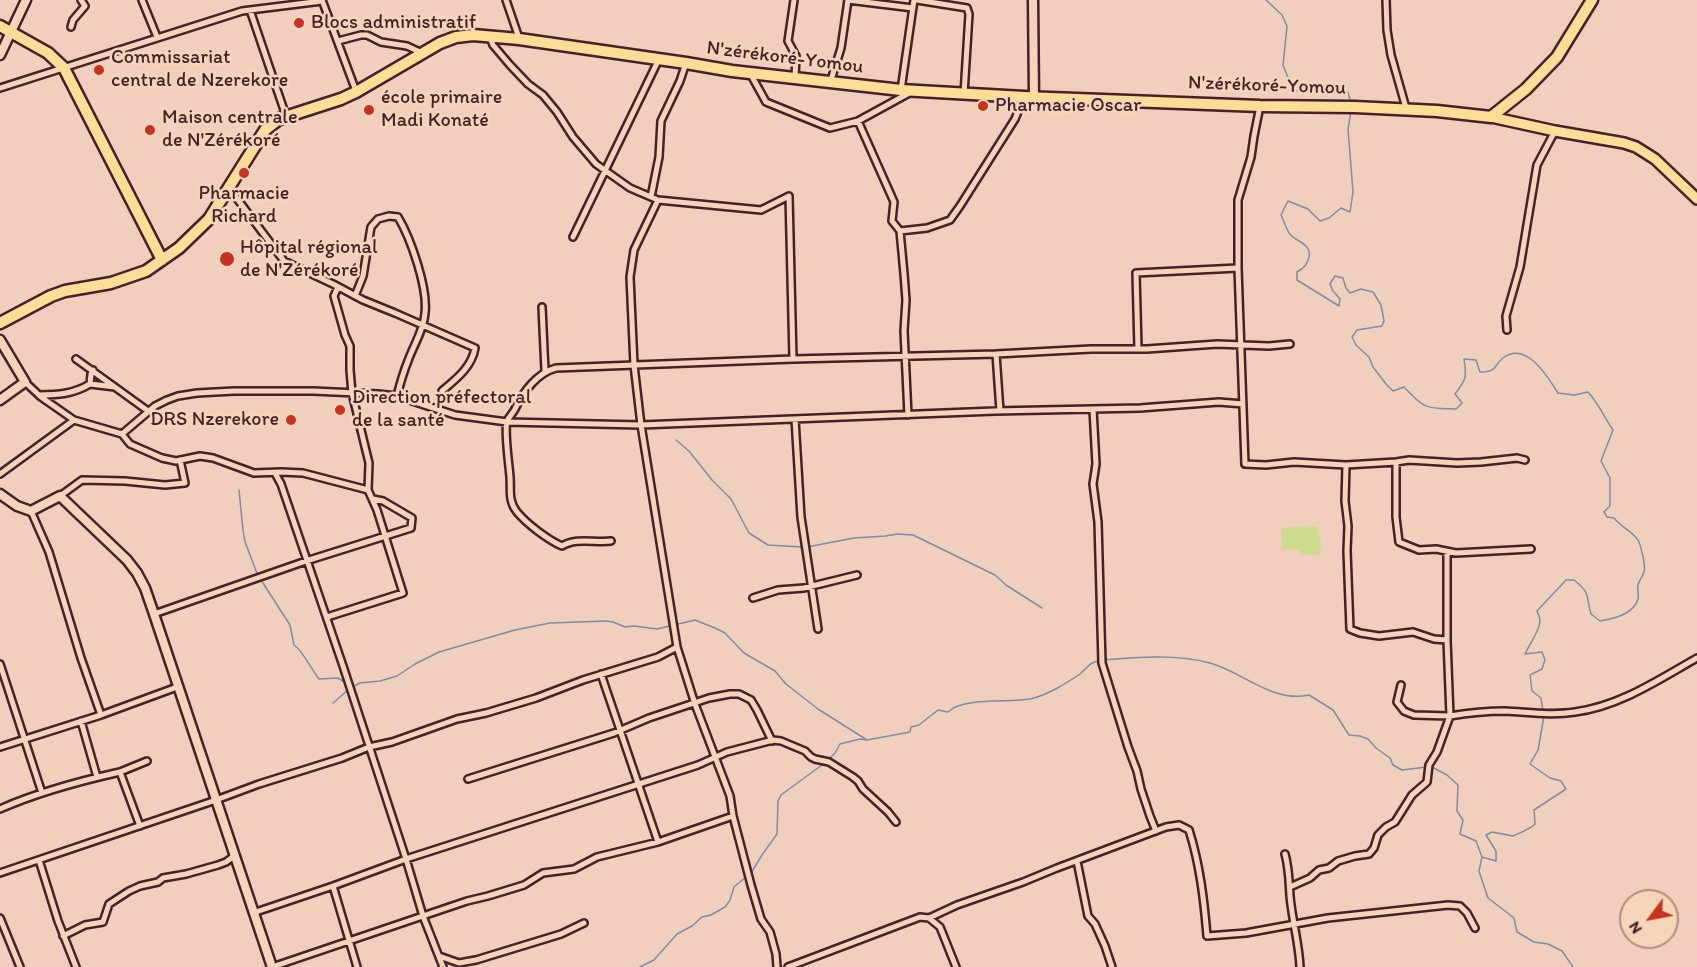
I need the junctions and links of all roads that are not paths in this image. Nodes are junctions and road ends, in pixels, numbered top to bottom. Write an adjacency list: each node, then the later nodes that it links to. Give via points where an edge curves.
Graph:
1 (26, 0): 16 (street)
2 (81, 0): 15 (street, via 86,6)
3 (142, 0): 18 (street)
4 (506, 0): 19 (street)
5 (794, 0): 27 (street, via 788,41 796,56)
6 (848, 0): 12 (street); 28 (street, via 841,48)
7 (916, 0): 12 (street); 32 (street, via 967,8)
8 (1033, 0): 33 (street)
9 (1386, 0): 35 (street, via 1391,55)
10 (1592, 0): 37 (highway, via 1557,57)
11 (322, 1): 13 (street); 20 (street)
12 (913, 8): 30 (street)
13 (250, 10): 18 (street); 36 (street)
14 (0, 26): 16 (highway)
15 (71, 27)
16 (11, 32): 22 (street); 25 (highway, via 48,53)
17 (489, 36): 19 (highway, N'zérékoré-Yomou); 21 (highway, N'zérékoré-Yomou, via 456,37); 40 (street, via 510,65 543,95 580,146)
18 (157, 37): 25 (street)
19 (519, 39): 23 (highway, N'zérékoré-Yomou)
20 (338, 41): 21 (street, via 367,35); 31 (street)
21 (424, 54): 31 (highway, N'zérékoré-Yomou)
22 (0, 55)
23 (659, 59): 24 (highway, N'zérékoré-Yomou); 40 (street)
24 (686, 63): 26 (highway, N'zérékoré-Yomou); 42 (street, via 661,121)
25 (64, 68): 29 (street); 47 (highway)
26 (750, 73): 27 (highway, N'zérékoré-Yomou); 38 (street, via 766,102 830,128)
27 (795, 78): 28 (highway, N'zérékoré-Yomou)
28 (830, 83): 30 (highway, N'zérékoré-Yomou)
29 (0, 88)
30 (907, 90): 32 (highway, N'zérékoré-Yomou); 38 (street)
31 (356, 92): 36 (highway, N'zérékoré-Yomou)
32 (964, 94): 33 (highway, N'zérékoré-Yomou)
33 (1029, 97): 34 (highway, N'zérékoré-Yomou); 45 (street, via 950,220)
34 (1260, 106): 35 (highway, N'zérékoré-Yomou); 48 (street, via 1238,200)
35 (1407, 110): 37 (highway, N'zérékoré-Yomou)
36 (286, 116): 41 (highway, N'zérékoré-Yomou, via 266,130)
37 (1491, 117): 39 (main road)
38 (858, 121): 45 (street, via 894,202 892,220)
39 (1555, 131): 43 (main road, via 1636,147 1655,159); 54 (street, via 1537,165 1520,267 1506,316)
40 (605, 170): 42 (street); 46 (street)
41 (229, 188): 47 (highway, N'zérékoré-Yomou, via 209,219); 49 (street, via 284,261)
42 (651, 197): 44 (street)
43 (1697, 199)
44 (658, 200): 62 (street, via 761,210 789,196); 63 (street, via 634,250 630,277)
45 (900, 231): 60 (street, via 906,300)
46 (573, 237)
47 (162, 260): 52 (highway, N'zérékoré-Yomou, via 111,283 51,296)
48 (1238, 268): 56 (street); 58 (street, via 1136,273)
49 (338, 287): 50 (street); 70 (street, via 334,296 350,346)
50 (355, 296): 53 (street); 53 (street, via 363,276 371,227 378,219 398,216 412,247 424,293)
51 (542, 307): 65 (street)
52 (0, 323)
53 (422, 325): 69 (street, via 475,348 465,370); 72 (street)
54 (1507, 330)
55 (0, 340): 66 (street)
56 (1240, 344): 57 (street); 58 (street); 74 (street)
57 (1290, 344)
58 (1138, 349): 59 (street)
59 (996, 354): 60 (street); 77 (street)
60 (905, 356): 62 (street); 78 (street)
61 (76, 359): 64 (street)
62 (794, 359): 63 (street)
63 (634, 365): 65 (street); 82 (street)
64 (93, 370): 67 (street); 68 (street)
65 (545, 371): 81 (street, via 521,396)
66 (26, 382): 71 (street); 73 (street)
67 (90, 384): 68 (street); 71 (street, via 74,393)
68 (116, 387): 76 (street)
69 (442, 391)
70 (352, 393): 72 (street); 76 (street, via 197,393 167,400); 90 (street, via 368,454)
71 (39, 395): 80 (street)
72 (397, 396): 81 (street, via 455,415)
73 (0, 400)
74 (1242, 404): 75 (street); 87 (street, via 1245,464)
75 (1092, 409): 77 (street); 134 (street, via 1102,660)
76 (148, 411): 83 (street)
77 (999, 411): 78 (street)
78 (908, 415): 79 (street)
79 (795, 419): 82 (street); 101 (street, via 801,518)
80 (74, 420): 83 (street); 89 (street)
81 (507, 422): 82 (street); 96 (street, via 510,495 517,512 562,546 578,541)
82 (641, 425): 107 (street)
83 (122, 434): 84 (street, via 130,444 162,458)
84 (180, 460): 88 (street, via 200,456 254,473); 92 (street, via 185,483 82,480)
85 (1525, 460): 86 (street)
86 (1396, 462): 87 (street); 98 (street, via 1399,542 1419,550)
87 (1346, 465): 106 (street, via 1350,629 1379,636 1413,632)
88 (275, 472): 90 (street, via 303,473); 99 (street)
89 (0, 474)
90 (368, 490): 93 (street)
91 (0, 494): 94 (street)
92 (60, 496): 94 (street); 103 (street, via 127,560 145,588)
93 (373, 499): 95 (street); 95 (street, via 412,518 411,528)
94 (31, 511): 114 (street, via 49,552)
95 (385, 536): 99 (street); 104 (street, via 403,593)
96 (611, 541)
97 (1531, 549): 98 (street)
98 (1448, 552): 106 (street)
99 (306, 561): 103 (street); 104 (street)
100 (857, 575): 101 (street)
101 (812, 586): 102 (street); 105 (street)
102 (753, 598)
103 (154, 614): 112 (street)
104 (327, 617): 121 (street)
105 (818, 629)
106 (1447, 640): 115 (street)
107 (676, 647): 110 (street, via 658,657); 113 (street)
108 (1697, 658): 115 (street, via 1642,690 1575,712 1505,711)
109 (0, 664): 118 (street)
110 (601, 674): 117 (street); 121 (street, via 536,698)
111 (1401, 685): 115 (street, via 1397,702 1404,711)
112 (177, 687): 114 (street); 129 (street)
113 (695, 704): 117 (street); 119 (street, via 739,694 751,700); 122 (street)
114 (101, 715): 116 (street)
115 (1449, 716): 143 (street, via 1427,782 1412,795 1395,822 1378,835 1369,855 1338,861)
116 (81, 721): 118 (street); 125 (street)
117 (620, 730): 126 (street); 127 (street)
118 (25, 740): 120 (street); 128 (street)
119 (772, 741): 122 (street); 132 (street, via 805,751 854,777)
120 (0, 747)
121 (369, 747): 129 (street); 138 (street)
122 (716, 757): 127 (street); 131 (street)
123 (147, 761): 124 (street)
124 (120, 772): 125 (street); 133 (street)
125 (97, 777): 128 (street)
126 (468, 779)
127 (639, 785): 135 (street); 138 (street)
128 (42, 793): 130 (street)
129 (216, 800): 133 (street); 137 (street)
130 (0, 809)
131 (733, 816): 135 (street); 159 (street, via 761,919 770,932)
132 (896, 822)
133 (140, 826): 139 (street)
134 (1156, 831): 140 (street); 149 (street, via 1179,825 1190,830 1200,872 1207,936)
135 (658, 842): 145 (street, via 597,857 574,869 543,873 524,885)
136 (1285, 854): 143 (street)
137 (234, 856): 144 (street); 151 (street, via 226,862 129,891 109,904 103,922 85,925)
138 (406, 859): 142 (street); 145 (street)
139 (39, 860): 141 (street); 151 (street)
140 (1077, 861): 147 (street); 162 (street, via 1088,916)
141 (0, 873)
142 (333, 886): 144 (street); 152 (street)
143 (1290, 887): 149 (street)
144 (253, 912): 156 (street)
145 (423, 916): 152 (street); 153 (street)
146 (0, 918): 154 (street)
147 (929, 918): 160 (street, via 920,917); 161 (street, via 940,927)
148 (584, 923): 153 (street, via 561,934 459,963)
149 (1294, 924): 150 (street, via 1448,905 1460,906); 163 (street)
150 (1475, 928)
151 (63, 936): 155 (street)
152 (351, 941): 156 (street); 157 (street)
153 (439, 956): 158 (street)
154 (20, 967)
155 (76, 967)
156 (272, 967)
157 (357, 967)
158 (442, 967)
159 (777, 967)
160 (788, 967)
161 (956, 967)
162 (1112, 967)
163 (1300, 967)

